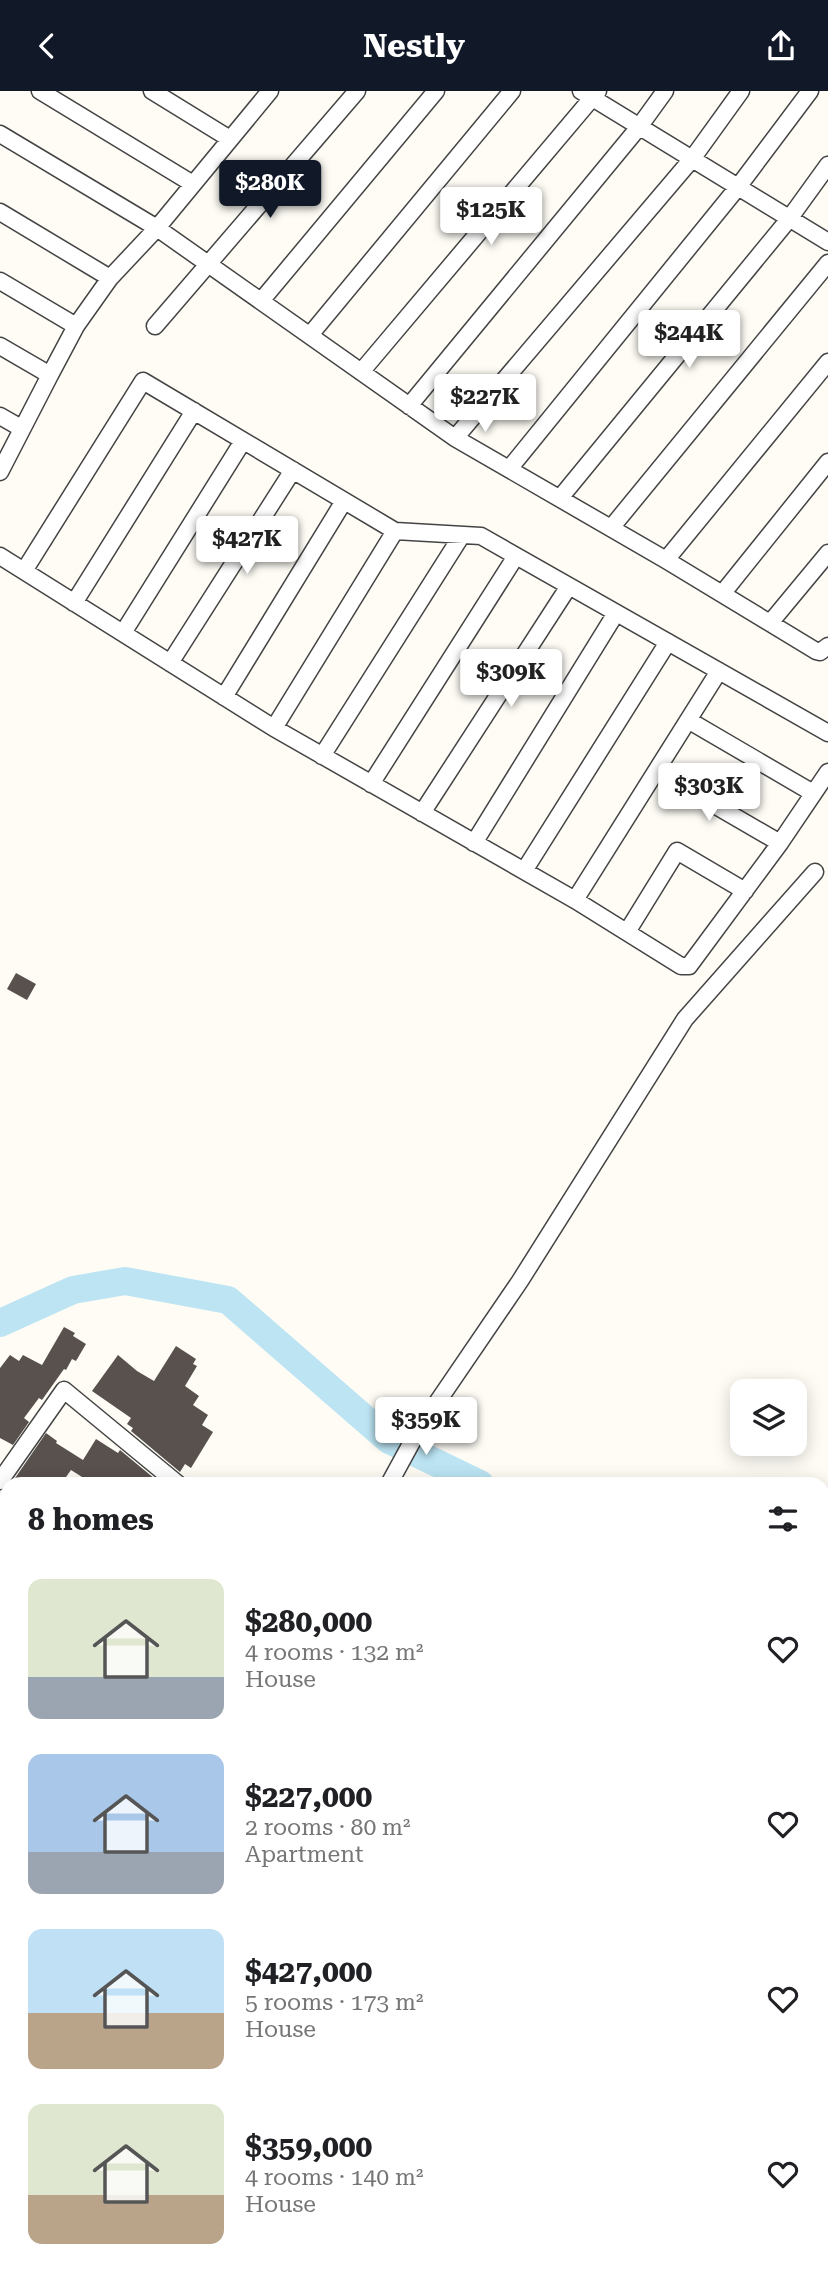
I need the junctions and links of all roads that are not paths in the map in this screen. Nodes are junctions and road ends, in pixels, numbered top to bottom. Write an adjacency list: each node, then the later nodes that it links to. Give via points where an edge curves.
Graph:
1 (40, 91): 16 (street)
2 (152, 91): 13 (street)
3 (357, 91): 23 (street)
4 (436, 91): 26 (street)
5 (512, 91): 29 (street)
6 (665, 91): 11 (street)
7 (741, 91): 14 (street)
8 (810, 91): 17 (street)
9 (267, 92): 13 (street)
10 (590, 93): 11 (street); 32 (street)
11 (639, 127): 14 (street); 34 (street)
12 (0, 134): 20 (street)
13 (230, 139): 16 (street)
14 (692, 159): 17 (street); 38 (street)
15 (828, 165): 19 (street)
16 (193, 184): 20 (street)
17 (738, 187): 19 (street); 41 (street)
18 (0, 212): 24 (street)
19 (789, 219): 21 (street); 44 (street)
20 (157, 227): 23 (street); 24 (street)
21 (828, 242)
22 (828, 263): 46 (street)
23 (209, 264): 26 (street); 28 (street)
24 (110, 278): 27 (street)
25 (0, 281): 27 (street)
26 (261, 301): 29 (street)
27 (76, 326): 33 (street)
28 (155, 326)
29 (310, 335): 32 (street)
30 (0, 346): 33 (street)
31 (828, 362): 52 (street)
32 (361, 372): 34 (street)
33 (50, 375): 37 (street)
34 (409, 406): 38 (street)
35 (194, 411): 39 (street); 53 (street, via 143,381); 56 (street)
36 (0, 416): 37 (street)
37 (21, 428): 43 (street)
38 (455, 438): 41 (street)
39 (243, 441): 42 (street); 59 (street)
40 (828, 462): 55 (street)
41 (509, 469): 44 (street)
42 (293, 470): 45 (street); 62 (street)
43 (0, 472)
44 (560, 498): 46 (street)
45 (344, 501): 47 (street); 64 (street)
46 (611, 528): 52 (street)
47 (395, 531): 48 (street); 66 (street)
48 (462, 535): 51 (street, via 481,536); 68 (street)
49 (828, 553): 58 (street)
50 (0, 556): 53 (street)
51 (516, 556): 54 (street); 71 (street)
52 (666, 559): 55 (street)
53 (24, 571): 56 (street)
54 (569, 586): 57 (street); 73 (street)
55 (722, 594): 58 (street)
56 (74, 603): 59 (street)
57 (616, 613): 60 (street); 74 (street)
58 (771, 623): 61 (street, via 816,651)
59 (123, 633): 62 (street)
60 (668, 642): 63 (street); 76 (street)
61 (828, 646)
62 (170, 663): 64 (street)
63 (719, 671): 65 (street); 67 (street)
64 (225, 697): 66 (street)
65 (688, 720): 69 (street); 72 (street)
66 (274, 728): 68 (street)
67 (828, 733)
68 (322, 756): 71 (street)
69 (656, 771): 75 (street); 79 (street)
70 (828, 772): 72 (street)
71 (372, 784): 73 (street)
72 (813, 793): 75 (street)
73 (422, 813): 74 (street)
74 (474, 843): 76 (street)
75 (780, 843): 78 (street)
76 (524, 871): 79 (street)
77 (815, 872): 83 (street, via 685,1019 520,1281 419,1429)
78 (745, 891): 80 (street, via 689,966 681,966); 80 (street, via 677,851)
79 (575, 900): 80 (street)
80 (627, 932)
81 (3, 1477): 82 (street, via 64,1390)
82 (170, 1477)
83 (393, 1477)

